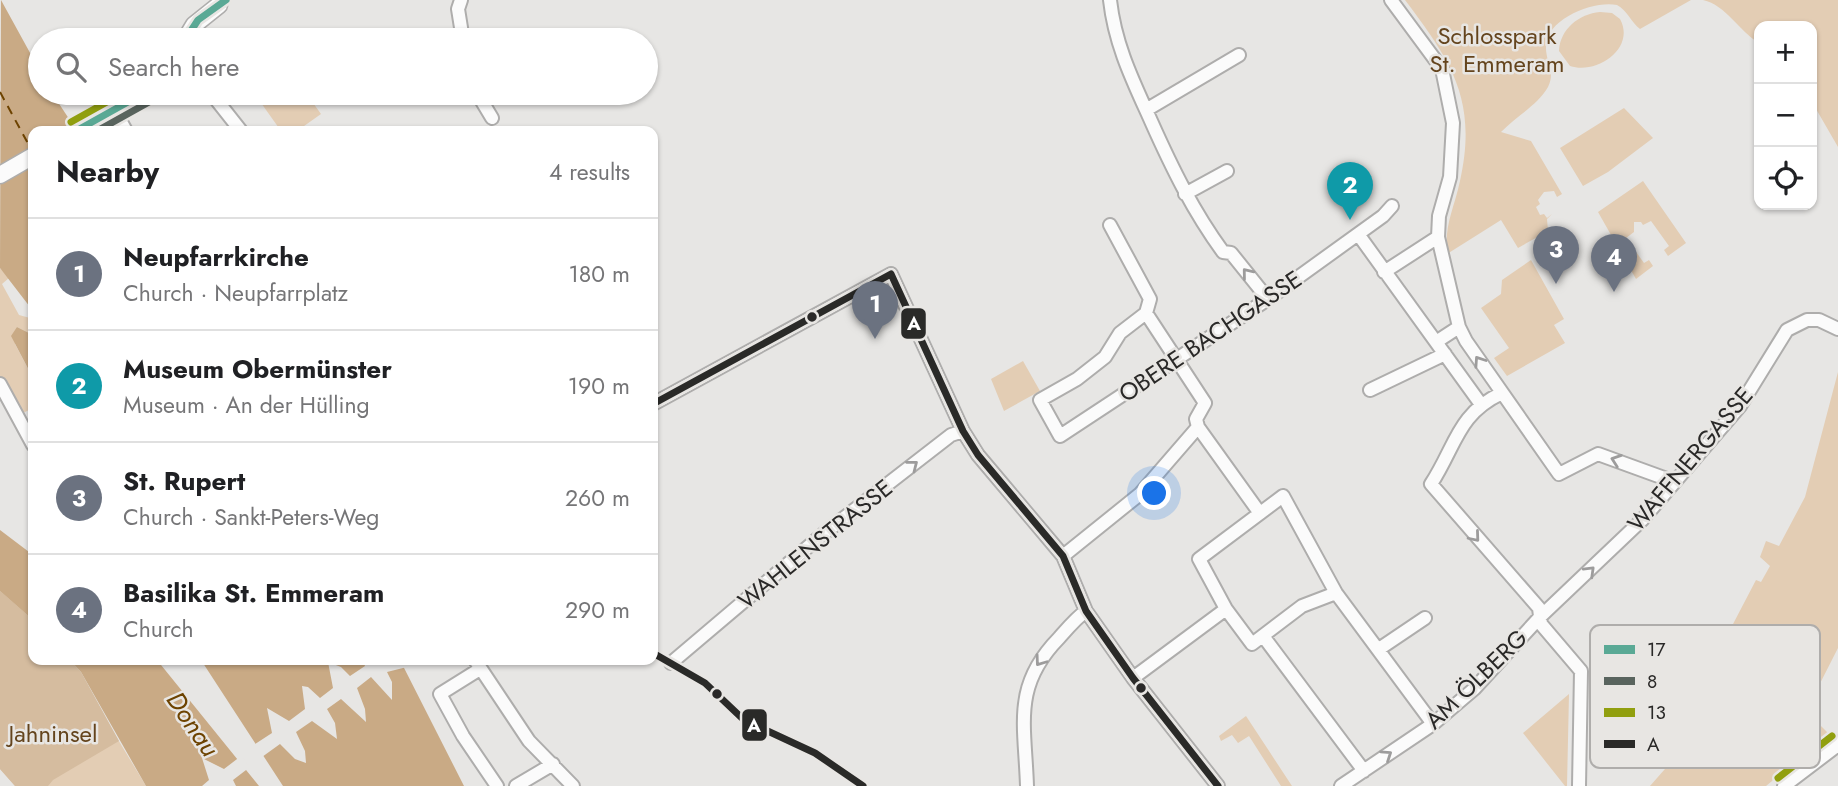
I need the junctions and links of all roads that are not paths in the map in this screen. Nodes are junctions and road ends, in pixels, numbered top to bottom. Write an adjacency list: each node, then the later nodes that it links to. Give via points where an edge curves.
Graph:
1 (1110, 0): 12 (street, via 1120,52)
2 (1391, 0): 24 (street, via 1442,69 1453,123 1450,177)
3 (457, 3): 6 (street)
4 (219, 5): 5 (street)
5 (193, 28)
6 (461, 28)
7 (1239, 55): 12 (street)
8 (110, 105): 14 (street)
9 (112, 105): 15 (street)
10 (220, 105): 16 (street)
11 (484, 105): 13 (street)
12 (1146, 110): 20 (street)
13 (492, 118)
14 (84, 126)
15 (123, 126)
16 (237, 126)
17 (28, 159): 19 (street)
18 (1227, 171): 20 (street)
19 (0, 175)
20 (1185, 194): 26 (street, one-way to 20, via 1231,253 1223,252)
21 (1392, 206): 23 (street, OBERE BACHGASSE)
22 (1111, 225): 27 (street, via 1150,299)
23 (1358, 234): 25 (street); 26 (street, OBERE BACHGASSE)
24 (1438, 237): 25 (street); 28 (street)
25 (1384, 272): 30 (street)
26 (1268, 299): 32 (street, OBERE BACHGASSE)
27 (1146, 313): 32 (street); 32 (street, OBERE BACHGASSE, via 1120,333 1105,357 1040,400 1060,436)
28 (1459, 327): 30 (street); 35 (street, one-way to 28)
29 (1838, 329): 41 (street, WAFFNERGASSE, via 1807,320 1787,330 1740,406)
30 (1436, 342): 31 (street)
31 (1445, 354): 34 (street); 37 (street)
32 (1177, 358): 38 (street, via 1205,402 1196,419)
33 (0, 386): 40 (street)
34 (1370, 390)
35 (1502, 393): 37 (street); 41 (street, one-way to 35, via 1598,454 1559,474)
36 (658, 401): 39 (street, via 891,274)
37 (1480, 403): 47 (street, one-way to 47, via 1460,429 1431,484 1539,608)
38 (1198, 427): 42 (street); 43 (street, via 1140,494)
39 (962, 431): 43 (street); 51 (street, WAHLENSTRASSE, one-way to 39, via 822,535)
40 (28, 436)
41 (1675, 482): 47 (street, WAFFNERGASSE, one-way to 41, via 1642,520)
42 (1259, 512): 44 (street, via 1283,496); 45 (street, via 1199,559)
43 (1063, 556): 46 (street)
44 (1336, 593): 49 (street, via 1302,606); 50 (street)
45 (1226, 609): 49 (street, via 1252,644); 54 (street)
46 (1086, 611): 54 (street); 64 (street, one-way to 64, via 1052,645 1030,677 1025,693)
47 (1540, 617): 55 (street, AM ÖLBERG, via 1474,689); 67 (street, via 1581,671)
48 (1425, 618): 50 (street)
49 (1263, 636): 60 (street)
50 (1379, 649): 55 (street)
51 (671, 663)
52 (476, 665): 61 (street, via 440,694)
53 (478, 665): 58 (street, via 529,740)
54 (1133, 678): 65 (street)
55 (1433, 724): 60 (street, AM ÖLBERG, one-way to 55)
56 (1838, 745): 57 (street)
57 (1820, 759)
58 (552, 764): 62 (street); 63 (street)
59 (1808, 768): 68 (street)
60 (1364, 771): 66 (street, AM ÖLBERG)
61 (498, 786)
62 (516, 786)
63 (573, 786)
64 (1027, 786)
65 (1218, 786)
66 (1341, 786)
67 (1579, 786)
68 (1784, 786)

